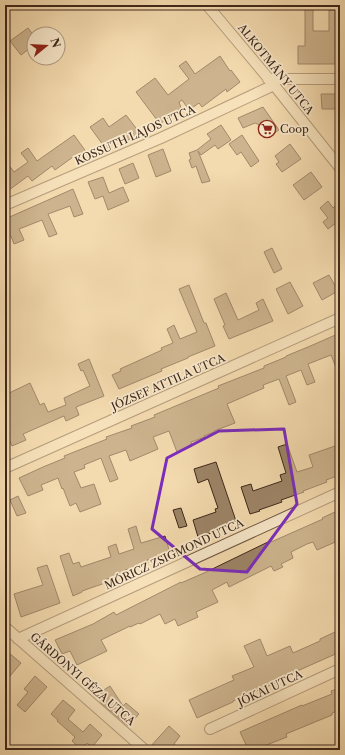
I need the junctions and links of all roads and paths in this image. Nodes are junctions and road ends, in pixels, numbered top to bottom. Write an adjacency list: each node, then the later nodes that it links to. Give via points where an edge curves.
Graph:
1 (208, 5): 3 (street, ALKOTMÁNY UTCA)
2 (340, 79): 3 (street)
3 (271, 82): 4 (street, ALKOTMÁNY UTCA); 5 (street, KOSSUTH LAJOS UTCA, via 161,138)
4 (340, 168)
5 (5, 205)
6 (340, 318): 7 (street, JÓZSEF ATTILA UTCA)
7 (5, 468)
8 (340, 492): 10 (street, MÓRICZ ZSIGMOND UTCA)
9 (5, 627): 10 (street, GÁRDONYI GÉZA UTCA)
10 (18, 639): 13 (street, GÁRDONYI GÉZA UTCA)
11 (340, 669): 12 (street, JÓKAI UTCA)
12 (210, 729)
13 (145, 750)

